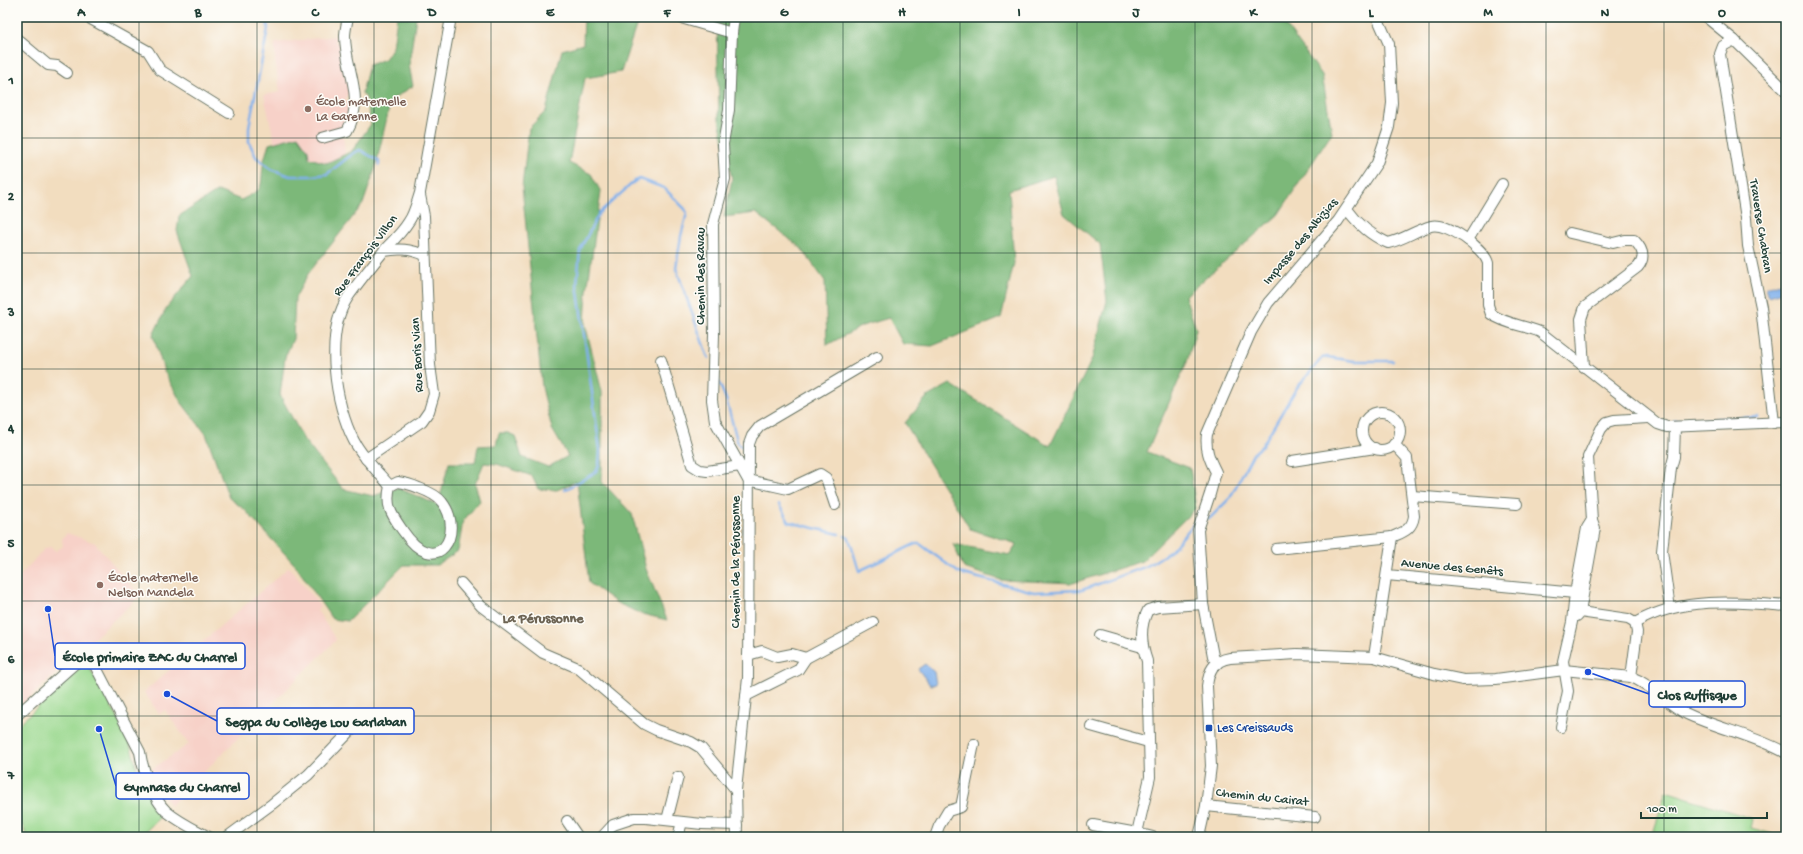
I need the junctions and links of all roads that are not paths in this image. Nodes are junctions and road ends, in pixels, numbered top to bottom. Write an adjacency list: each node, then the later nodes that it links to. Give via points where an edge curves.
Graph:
1 (87, 17): 13 (street, via 148,51 160,70)
2 (348, 17): 14 (street, via 345,35 356,94 351,124 347,131)
3 (451, 17): 16 (street, Rue François Villon)
4 (734, 17): 8 (street, Chemin des Ravau)
5 (1377, 17): 17 (street, Impasse des Albizias, via 1390,44 1391,53 1392,102 1389,127 1377,163)
6 (1706, 17): 10 (street)
7 (681, 18): 8 (street)
8 (732, 33): 36 (street, Chemin des Ravau, via 729,110 723,144 725,179 713,224 712,400 715,421)
9 (17, 39): 11 (street, via 48,65 57,66)
10 (1734, 40): 12 (street); 30 (street, Traverse Chabran, via 1723,46 1720,54 1746,218 1748,246 1761,307)
11 (67, 73)
12 (1786, 90)
13 (229, 113)
14 (322, 138)
15 (1502, 184): 20 (street)
16 (420, 193): 18 (street, Rue François Villon); 21 (street, Rue François Villon, via 410,221)
17 (1347, 208): 20 (street, via 1355,220 1388,243 1432,226 1444,228); 47 (street, Impasse des Albizias, via 1338,222 1268,303 1251,332 1207,434 1209,459 1216,472 1198,530)
18 (424, 216): 22 (street, Rue Boris Vian)
19 (1570, 233): 25 (street, via 1613,243 1634,240 1642,250 1643,261 1638,267 1585,307 1581,319)
20 (1468, 240): 25 (street, via 1480,249 1488,263 1488,305 1491,314 1500,321 1540,332)
21 (384, 251): 22 (street, via 402,248); 34 (street, Rue François Villon, via 347,299 340,316 335,343 334,375 342,408 354,441)
22 (425, 255): 34 (street, Rue Boris Vian, via 430,365 434,394 429,411 422,421)
23 (877, 357): 37 (street, Chemin de la Pérussonne, via 760,426 749,444)
24 (661, 360): 36 (street, via 692,464 700,470 708,471)
25 (1584, 367): 26 (street)
26 (1630, 403): 27 (street); 28 (street)
27 (1648, 418): 28 (street); 31 (street, via 1658,424)
28 (1614, 420): 46 (street, via 1601,428 1588,457 1592,520 1596,528)
29 (1786, 422): 30 (street)
30 (1774, 423): 31 (street)
31 (1675, 427): 49 (street, via 1674,457 1662,551)
32 (1394, 444): 33 (street, via 1388,448); 33 (street, via 1398,438 1399,425 1390,414 1377,412 1366,420 1363,426 1364,440); 39 (street, via 1406,458)
33 (1375, 448): 35 (street)
34 (366, 459): 38 (street, Rue François Villon)
35 (1292, 461)
36 (740, 466): 37 (street, Chemin des Ravau)
37 (748, 480): 41 (street, via 788,488 820,474 826,478); 56 (street, Chemin de la Pérussonne)
38 (390, 486): 38 (street, via 387,498 392,515 413,545 430,553 439,551 448,544 448,511 441,501 430,493 404,482)
39 (1412, 496): 40 (street); 42 (street, via 1412,524 1408,530)
40 (1517, 504)
41 (835, 505)
42 (1392, 537): 43 (street); 44 (street)
43 (1276, 549)
44 (1387, 575): 46 (street, Avenue des Genêts); 57 (street)
45 (461, 583): 71 (street, via 481,606 543,653 578,668 644,724 701,748)
46 (1579, 594): 50 (street, via 1582,604); 52 (street)
47 (1204, 604): 55 (street, via 1148,610 1142,621); 59 (street)
48 (1786, 606): 49 (street, via 1723,602)
49 (1670, 609): 53 (street)
50 (1580, 612): 52 (street); 53 (street, via 1628,619)
51 (874, 622): 58 (street)
52 (1572, 622): 60 (street, via 1563,661)
53 (1635, 624): 61 (street, via 1637,632)
54 (1100, 634): 55 (street)
55 (1142, 648): 67 (street, via 1147,661)
56 (748, 656): 58 (street, via 762,651 777,657 792,654); 62 (street, Chemin de la Pérussonne)
57 (1374, 657): 59 (street, via 1289,655 1230,658); 60 (street, via 1463,680 1496,679)
58 (806, 658): 62 (street, via 798,670)
59 (1216, 664): 72 (street, via 1209,673 1207,686 1211,766)
60 (1564, 670): 61 (street); 66 (street, via 1568,691)
61 (1631, 677): 69 (street, via 1684,712)
62 (746, 696): 71 (street, Chemin de la Pérussonne)
63 (17, 715): 80 (street, via 88,652 140,752 142,765 159,801 174,817)
64 (362, 719): 81 (street, via 308,775)
65 (1091, 726): 67 (street)
66 (1561, 727)
67 (1148, 742): 79 (street, via 1150,777)
68 (974, 744): 86 (street, via 961,807 948,811)
69 (1786, 753)
70 (678, 777): 75 (street)
71 (736, 790): 77 (street, Chemin de la Pérussonne)
72 (1206, 806): 73 (street, Chemin du Cairat); 88 (street)
73 (1315, 817)
74 (566, 820): 82 (street)
75 (667, 820): 76 (street); 83 (street, via 634,818 612,826)
76 (682, 822): 77 (street); 84 (street)
77 (737, 825): 85 (street, Chemin de la Pérussonne)
78 (1093, 825): 79 (street)
79 (1137, 833): 87 (street)
80 (209, 837)
81 (227, 837)
82 (578, 837)
83 (602, 837)
84 (678, 837)
85 (737, 837)
86 (935, 837)
87 (1154, 837)
88 (1199, 837)

